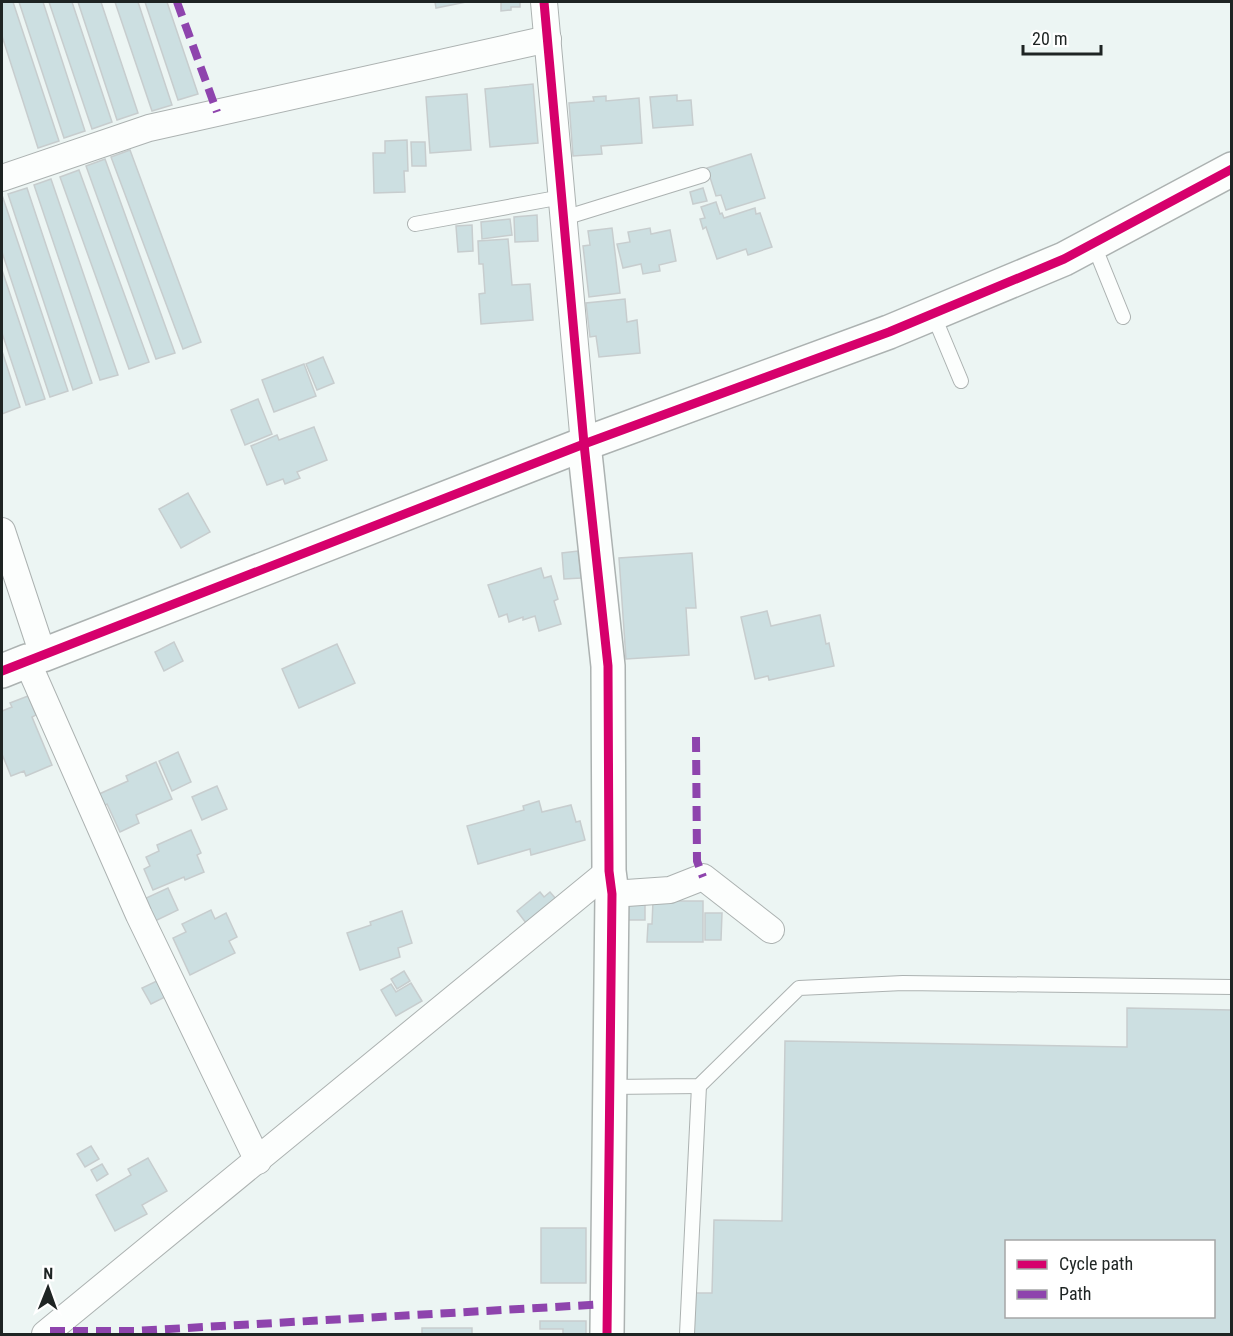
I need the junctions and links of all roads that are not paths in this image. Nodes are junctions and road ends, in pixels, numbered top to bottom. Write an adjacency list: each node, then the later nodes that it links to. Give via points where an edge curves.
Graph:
1 (544, 2): 2 (street)
2 (548, 39): 5 (street, via 149,128); 6 (street)
3 (1232, 169): 8 (street)
4 (703, 175): 6 (lane)
5 (2, 178)
6 (563, 208): 7 (lane); 12 (street)
7 (415, 224)
8 (1094, 243): 9 (street); 10 (lane)
9 (933, 313): 11 (lane); 12 (street)
10 (1123, 317)
11 (961, 381)
12 (584, 444): 14 (street); 15 (street, via 608,666)
13 (2, 531): 14 (street)
14 (24, 662): 20 (street, via 139,915)
15 (611, 883): 16 (street, via 670,890 703,877); 19 (street); 20 (street)
16 (771, 930)
17 (1232, 987): 18 (lane, via 903,983 799,988)
18 (699, 1086): 19 (lane); 23 (lane)
19 (610, 1087): 22 (street)
20 (258, 1161): 21 (street)
21 (45, 1335)
22 (607, 1335)
23 (687, 1335)

